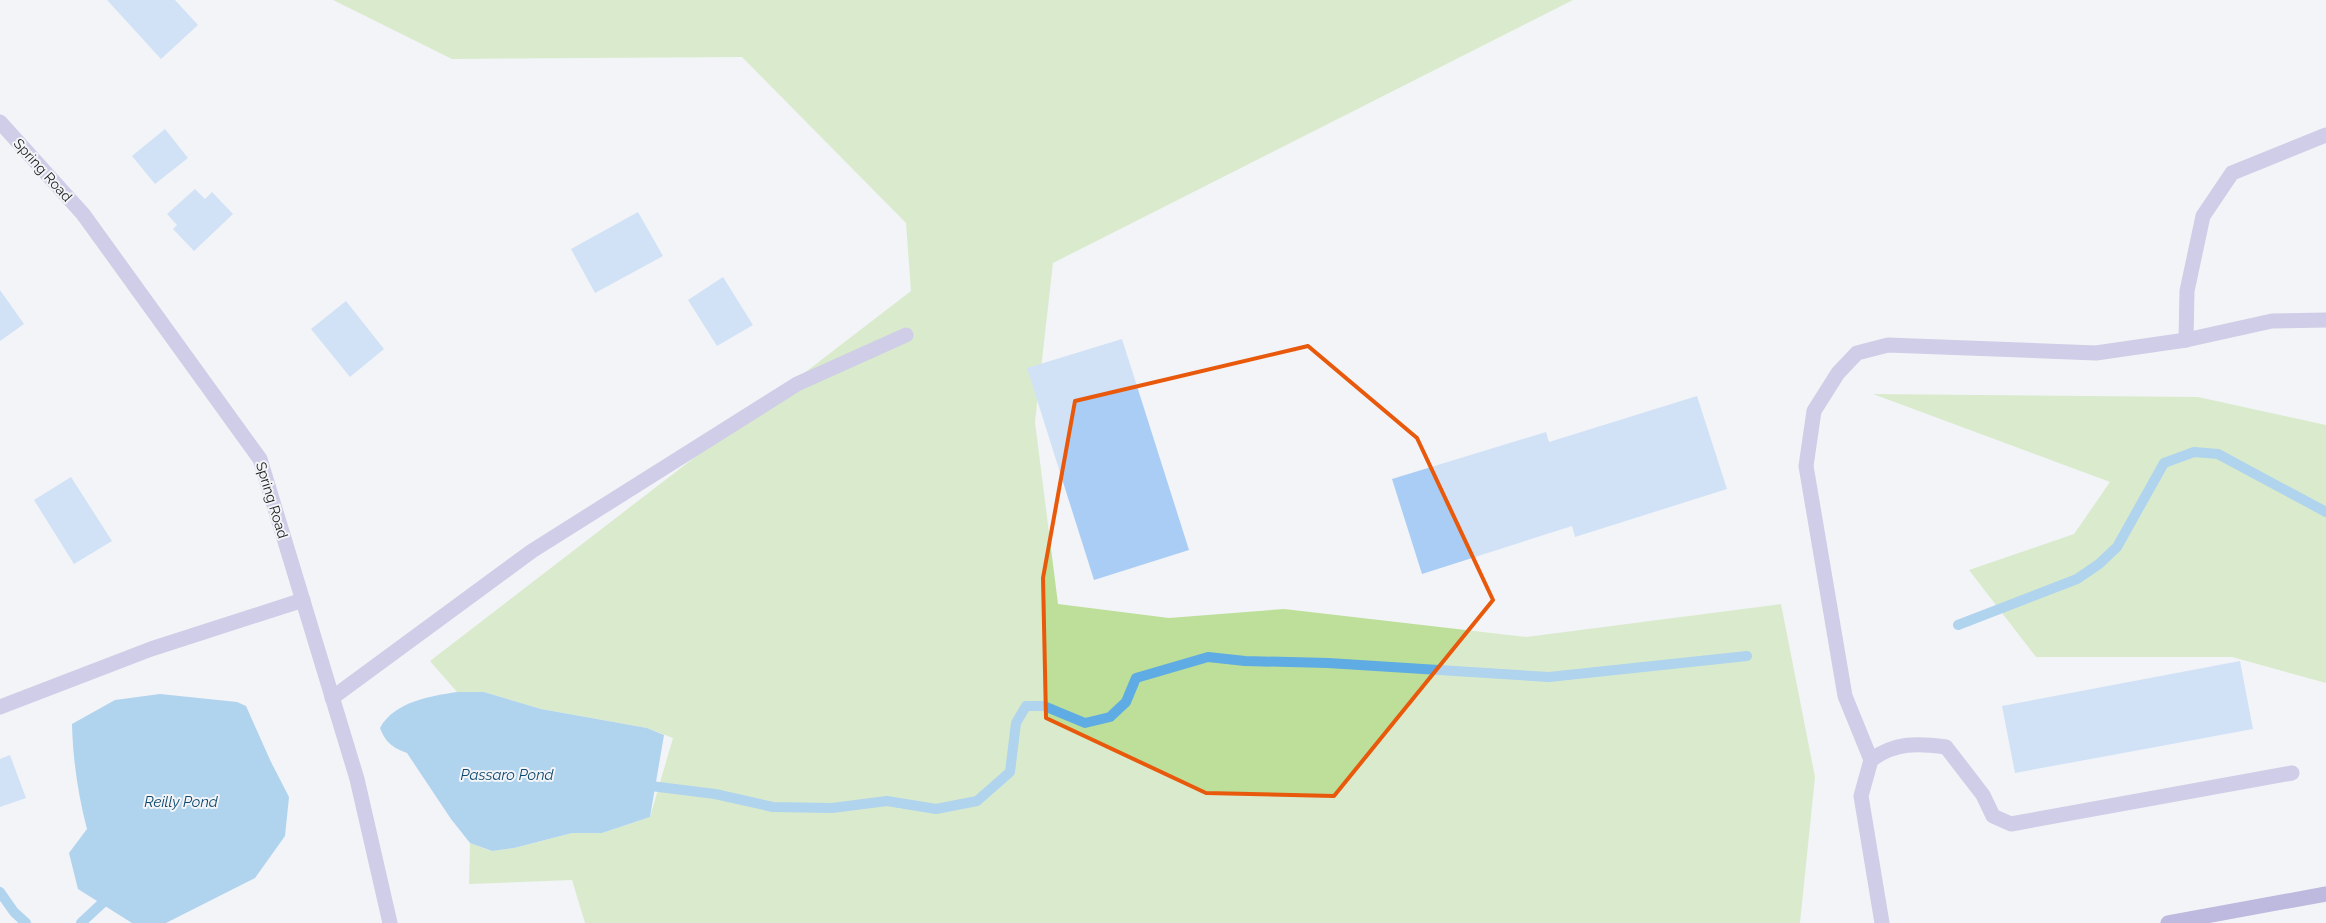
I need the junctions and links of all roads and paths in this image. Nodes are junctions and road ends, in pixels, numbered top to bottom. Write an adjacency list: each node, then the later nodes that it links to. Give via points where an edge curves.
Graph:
1 (0, 122): 6 (street, Spring Road, via 83,214 260,459)
2 (2326, 135): 5 (street, via 2232,174 2203,216 2187,291)
3 (2326, 320): 5 (street, via 2272,321)
4 (906, 335): 7 (street, via 789,389 532,551)
5 (2186, 340): 9 (street, via 2096,352 1888,346 1858,353 1838,373 1814,411 1806,466 1846,696)
6 (303, 600): 7 (street, Spring Road); 8 (street, via 151,649)
7 (332, 698): 12 (street, Spring Road, via 357,779)
8 (0, 706)
9 (1871, 760): 10 (street, via 1885,750 1921,743 1946,747 1983,795 1993,816 2011,824); 13 (street, via 1862,796)
10 (2292, 773)
11 (2326, 894): 14 (main road)
12 (390, 923)
13 (1882, 923)
14 (2168, 923)

